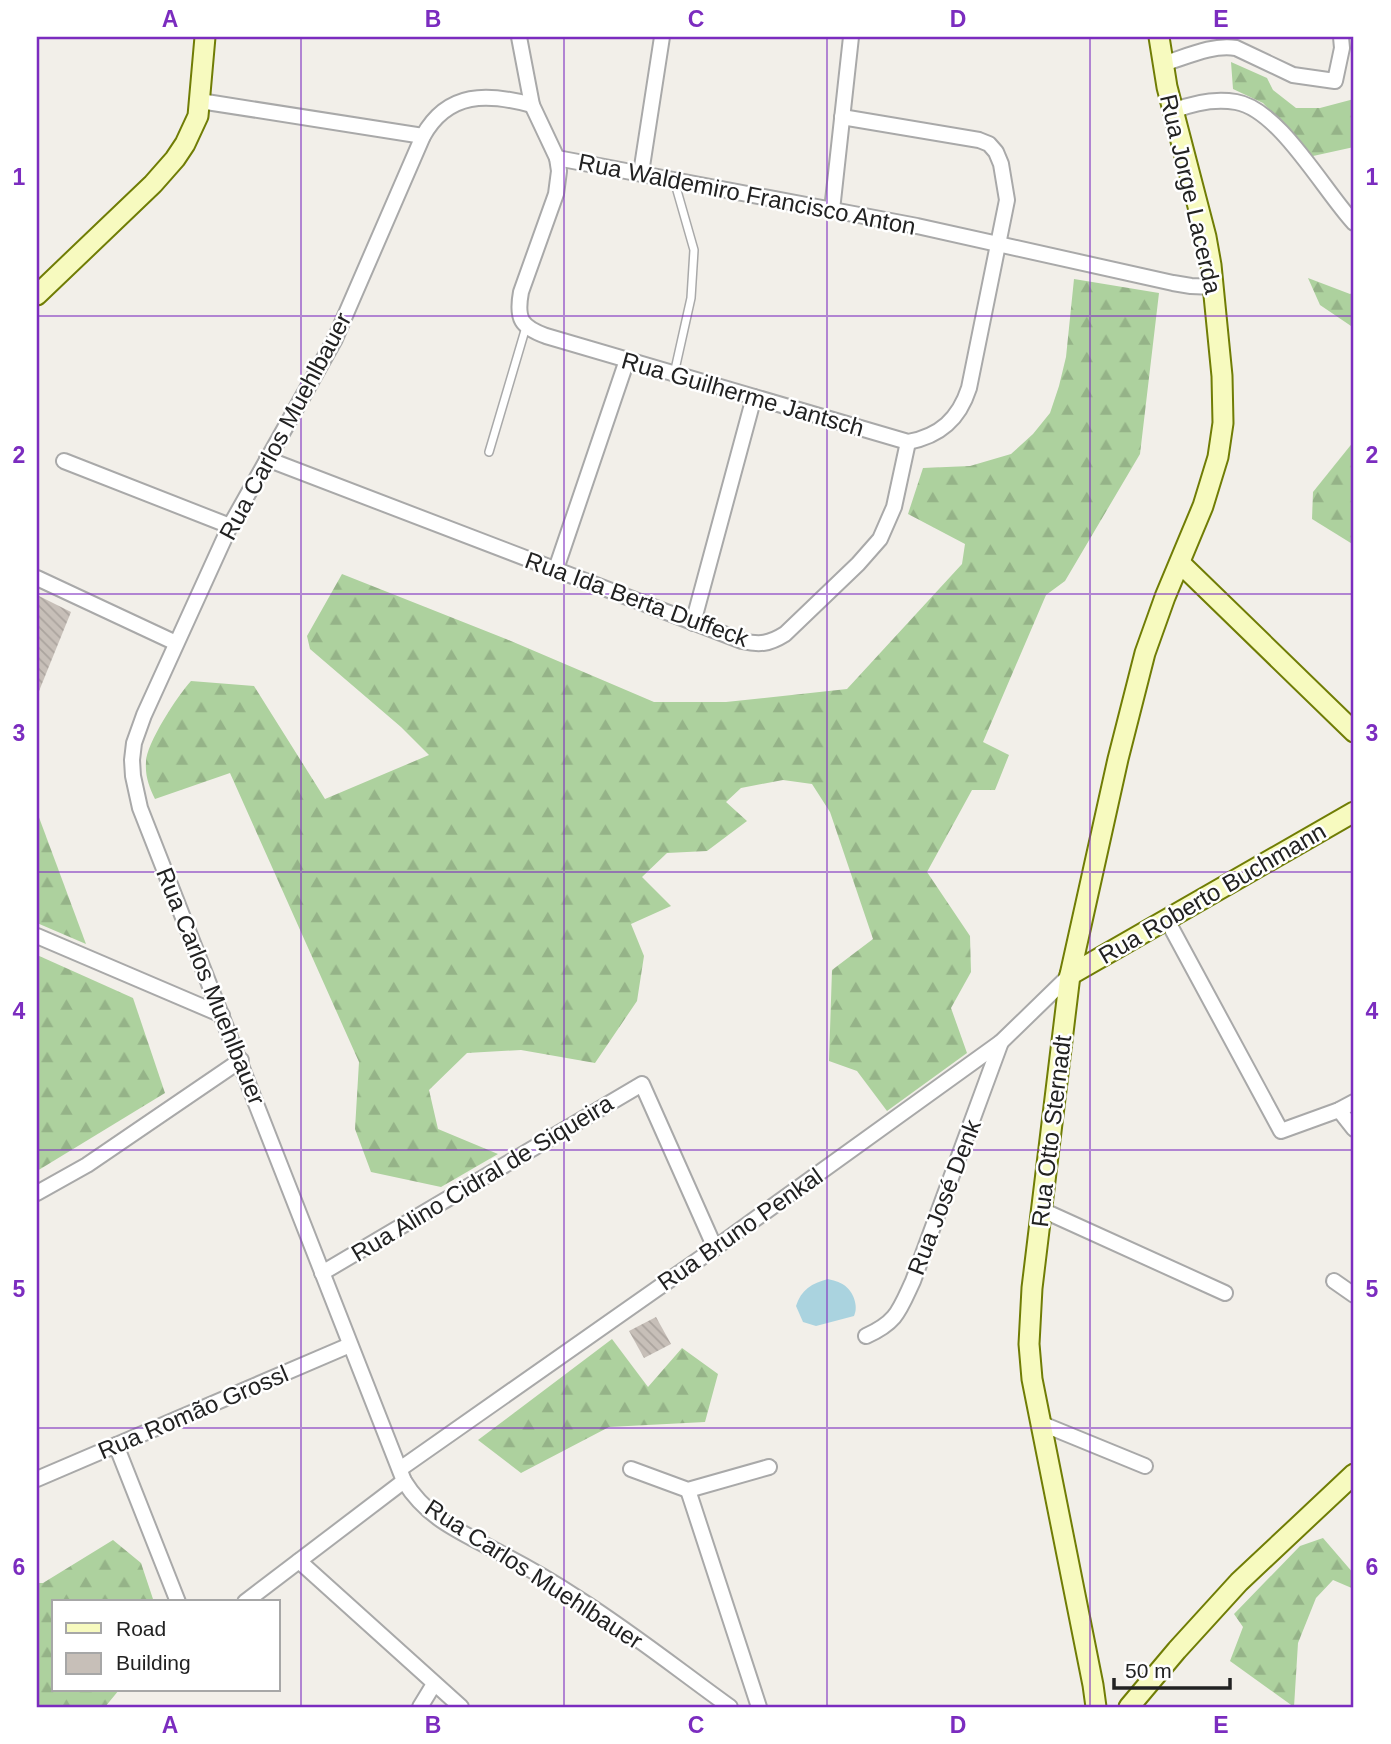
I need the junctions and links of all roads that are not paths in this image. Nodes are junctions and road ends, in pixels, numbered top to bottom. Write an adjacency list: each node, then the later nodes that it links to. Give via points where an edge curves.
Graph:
1 (205, 37): 8 (main road)
2 (519, 37): 9 (street, Rua Waldemiro Francisco Anton)
3 (662, 37): 14 (street)
4 (851, 37): 11 (street)
5 (1159, 37): 7 (main road, Rua Jorge Lacerda)
6 (1341, 37): 7 (street, via 1335,81 1293,75 1228,47)
7 (1163, 64): 10 (main road, Rua Jorge Lacerda)
8 (200, 101): 12 (street); 20 (main road, via 192,131 163,173)
9 (532, 105): 12 (street, via 495,97 464,101 439,115); 13 (street, Rua Waldemiro Francisco Anton)
10 (1173, 111): 17 (street, via 1205,101 1249,105 1300,152); 19 (main road, Rua Jorge Lacerda, via 1206,237)
11 (842, 117): 16 (street); 18 (street, via 989,144 1001,164 1007,200)
12 (423, 136): 27 (street, Rua Carlos Muehlbauer, via 335,340)
13 (557, 158): 14 (street, Rua Waldemiro Francisco Anton); 21 (street, via 556,194 521,292 520,318)
14 (641, 173): 15 (street, Rua Waldemiro Francisco Anton)
15 (674, 179): 16 (street, Rua Waldemiro Francisco Anton); 23 (lane, via 694,250 691,298)
16 (832, 210): 18 (street, Rua Waldemiro Francisco Anton)
17 (1354, 223)
18 (998, 244): 19 (street, Rua Waldemiro Francisco Anton, via 1173,283); 25 (street, via 964,402 938,431)
19 (1214, 287): 30 (main road, Rua Jorge Lacerda, via 1224,403 1221,441 1203,506)
20 (37, 295)
21 (526, 327): 22 (street, Rua Guilherme Jantsch); 26 (lane)
22 (627, 360): 23 (street, Rua Guilherme Jantsch); 31 (street)
23 (674, 374): 24 (street, Rua Guilherme Jantsch)
24 (754, 397): 25 (street, Rua Guilherme Jantsch); 33 (street)
25 (908, 442): 33 (street, Rua Ida Berta Duffeck, via 894,508 880,539 785,634 774,641 751,643)
26 (489, 452)
27 (267, 459): 29 (street, Rua Carlos Muehlbauer); 31 (street, Rua Ida Berta Duffeck)
28 (64, 461): 29 (street)
29 (230, 526): 34 (street, Rua Carlos Muehlbauer)
30 (1180, 563): 35 (main road); 39 (main road, Rua Otto Sternadt, via 1155,624 1134,695)
31 (556, 569): 33 (street, Rua Ida Berta Duffeck)
32 (37, 578): 34 (street)
33 (693, 622)
34 (176, 643): 40 (street, Rua Carlos Muehlbauer, via 136,737 133,776 141,808)
35 (1354, 732)
36 (1354, 812): 37 (main road, Rua Roberto Buchmann)
37 (1167, 920): 39 (main road, Rua Roberto Buchmann); 44 (street, via 1281,1131)
38 (37, 936): 40 (street)
39 (1070, 975): 41 (street, Rua Bruno Penkal); 47 (main road, Rua Otto Sternadt)
40 (222, 1015): 42 (street, Rua Carlos Muehlbauer)
41 (1001, 1042): 48 (street, Rua Bruno Penkal); 53 (street, Rua José Denk, via 905,1297 893,1319)
42 (240, 1060): 46 (street, via 87,1165); 49 (street, Rua Carlos Muehlbauer)
43 (1354, 1102): 44 (street)
44 (1339, 1110): 45 (street)
45 (1354, 1129)
46 (37, 1192)
47 (1040, 1209): 51 (street); 55 (main road, Rua Otto Sternadt, via 1029,1344)
48 (715, 1248): 49 (street, Rua Alino Cidral de Siqueira, via 642,1084); 61 (street, Rua Bruno Penkal)
49 (322, 1273): 54 (street, Rua Carlos Muehlbauer)
50 (1334, 1281): 52 (street)
51 (1225, 1293)
52 (1354, 1295)
53 (866, 1336)
54 (350, 1345): 56 (street, Rua Romão Grossl); 61 (street, Rua Carlos Muehlbauer)
55 (1040, 1423): 57 (street); 72 (main road, Rua Otto Sternadt)
56 (116, 1445): 62 (street, Rua Romão Grossl); 65 (street)
57 (1145, 1466)
58 (769, 1467): 63 (street)
59 (631, 1469): 63 (street)
60 (1354, 1474): 73 (main road, via 1239,1582)
61 (402, 1475): 64 (street, Rua Bruno Penkal); 70 (street, Rua Carlos Muehlbauer, via 421,1505 440,1520 582,1601)
62 (37, 1479)
63 (688, 1490): 71 (street)
64 (299, 1561): 66 (street, Rua Bruno Penkal); 67 (street)
65 (176, 1600)
66 (248, 1600)
67 (434, 1684): 68 (street); 69 (street)
68 (420, 1707)
69 (461, 1707)
70 (730, 1707)
71 (759, 1707)
72 (1096, 1707)
73 (1129, 1707)

